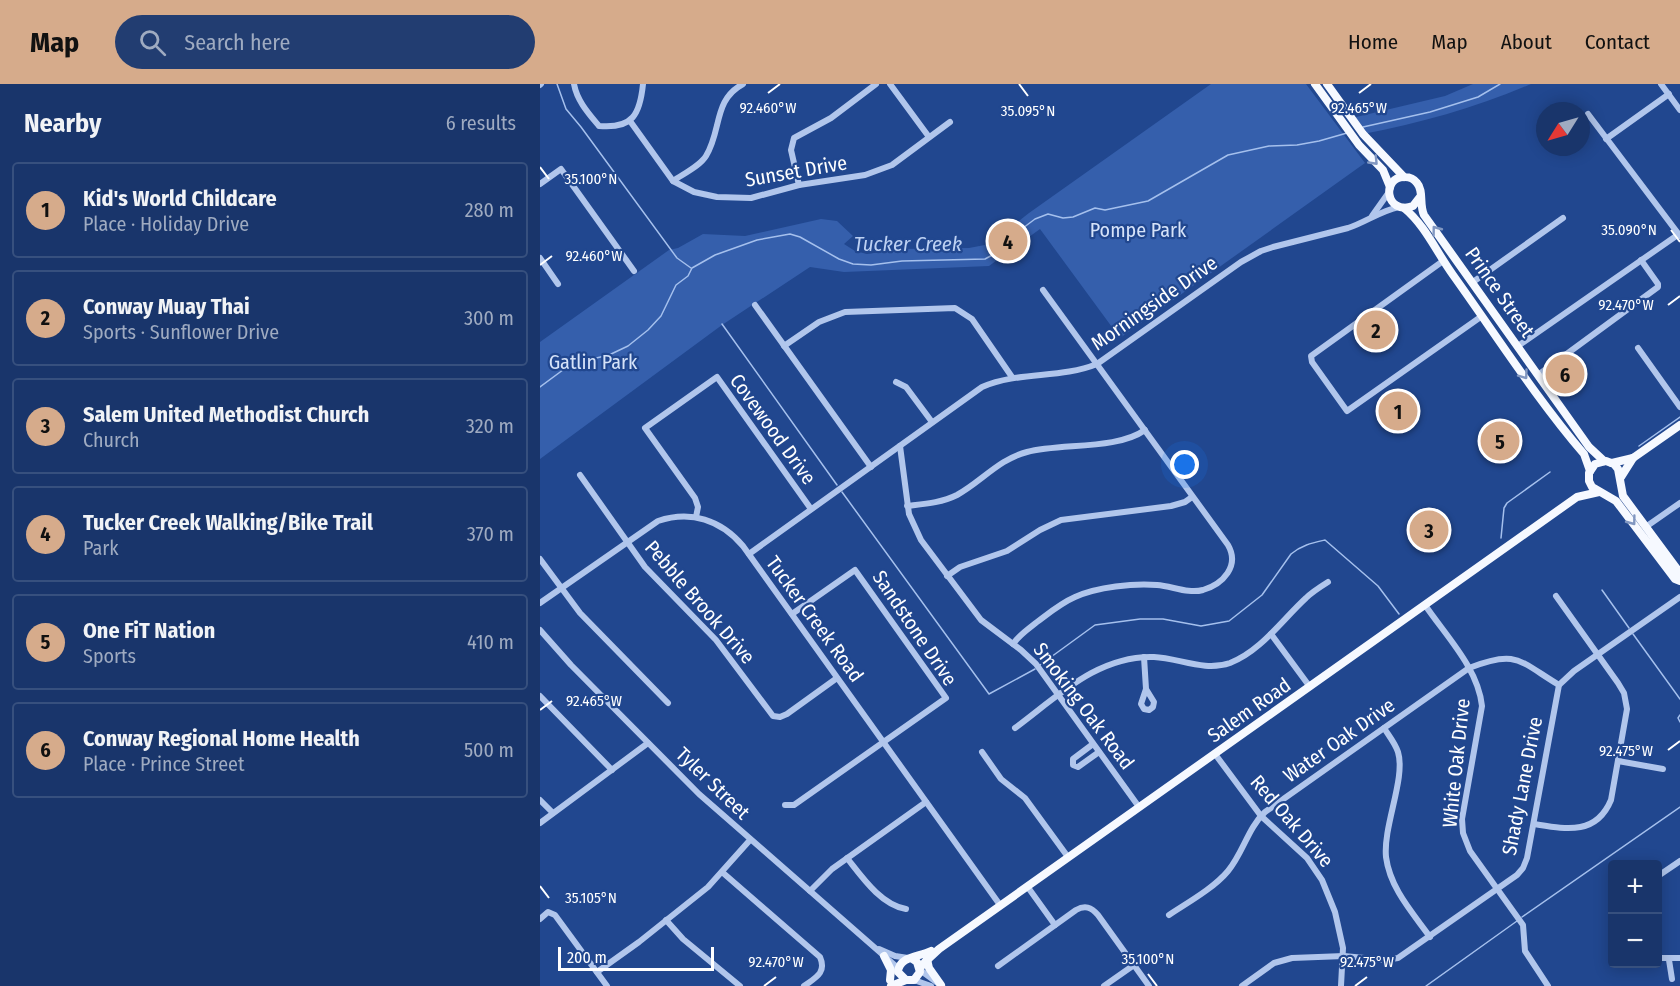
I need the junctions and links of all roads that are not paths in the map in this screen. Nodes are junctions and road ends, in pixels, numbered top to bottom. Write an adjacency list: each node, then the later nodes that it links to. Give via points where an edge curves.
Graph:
1 (574, 84): 12 (street, via 584,108 599,126 615,128)
2 (643, 84): 12 (street, via 641,106)
3 (743, 84): 17 (street, via 733,89 722,104 705,159)
4 (876, 84): 19 (street, via 831,118 794,138 791,150)
5 (890, 84): 14 (street)
6 (1315, 84): 20 (main road, one-way to 20, via 1353,137 1383,170)
7 (1327, 84): 16 (main road, via 1363,134)
8 (1661, 84): 9 (street)
9 (1669, 94): 10 (street); 15 (street)
10 (1680, 110)
11 (1590, 117): 15 (street)
12 (630, 121): 17 (street, Sunset Drive)
13 (950, 122): 14 (street, Sunset Drive)
14 (929, 137): 19 (street, Sunset Drive, via 892,165 864,175)
15 (1606, 140): 25 (street)
16 (1404, 177): 20 (main road, via 1395,180); 21 (main road, via 1418,184)
17 (673, 181): 19 (street, Sunset Drive, via 694,192 728,198 751,198)
18 (540, 184): 29 (street, via 561,168)
19 (799, 185)
20 (1389, 189): 22 (main road, via 1392,202); 23 (street)
21 (1420, 197): 22 (main road, via 1415,204); 30 (main road, Prince Street, one-way to 21, via 1424,215)
22 (1402, 208): 23 (street, Morningside Drive); 28 (main road, Prince Street, via 1418,222)
23 (1372, 216): 39 (street, Morningside Drive, via 1348,228 1259,252)
24 (1563, 218): 30 (street)
25 (1679, 235): 27 (street)
26 (540, 258): 31 (street)
27 (1641, 260): 37 (street); 40 (street, via 1658,287)
28 (1445, 264): 30 (main road, via 1450,261); 34 (main road, Prince Street); 34 (street, via 1314,354 1311,359 1347,411)
29 (634, 271)
30 (1470, 278): 35 (main road, Prince Street)
31 (558, 284)
32 (1043, 290): 39 (street)
33 (754, 305): 36 (street)
34 (1484, 319): 35 (main road, via 1494,321 1506,337); 37 (main road, via 1509,345); 43 (main road, Prince Street, one-way to 43)
35 (1512, 338): 37 (main road, Prince Street)
36 (784, 346): 41 (street, via 819,322 845,312 955,308 972,319); 52 (street)
37 (1518, 346): 40 (main road, Prince Street)
38 (1638, 348): 44 (street)
39 (1097, 364): 41 (street, Morningside Drive); 48 (street)
40 (1538, 375): 46 (main road, Prince Street)
41 (1012, 377): 45 (street, Morningside Drive, via 982,387)
42 (897, 382): 45 (street, via 906,387)
43 (1544, 402): 46 (main road, via 1555,406); 54 (main road, Prince Street, via 1584,454)
44 (1680, 407)
45 (932, 423): 49 (street, Morningside Drive)
46 (1573, 424): 51 (main road, Prince Street, via 1593,451)
47 (1680, 425): 50 (main road)
48 (1145, 430): 57 (street); 60 (street, via 1128,439 1020,454 955,496)
49 (900, 446): 52 (street, Morningside Drive); 60 (street, Smoking Oak Road)
50 (1633, 458): 51 (main road); 55 (main road)
51 (1608, 462): 54 (main road, via 1595,464); 55 (main road, via 1618,469)
52 (871, 467): 61 (street, Morningside Drive)
53 (580, 475): 64 (street, Pebble Brook Drive)
54 (1589, 475): 56 (main road, via 1592,487); 58 (main road, Salem Road)
55 (1621, 479): 56 (main road, via 1616,489); 63 (main road, via 1623,496)
56 (1602, 493): 58 (main road, Salem Road); 65 (main road, one-way to 65, via 1616,501)
57 (1192, 497): 69 (street, via 1171,506 1061,520 1007,551 960,567); 80 (street, via 1232,552 1231,568 1222,579 1200,591 1149,585 1092,591 1056,608)
58 (1577, 497): 76 (main road, Salem Road)
59 (1680, 503): 63 (street)
60 (907, 506): 69 (street, Smoking Oak Road, via 916,531)
61 (811, 509): 62 (street, Covewood Drive, via 717,377 645,428 695,498); 66 (street, Morningside Drive)
62 (696, 517): 64 (street, Tucker Creek Road, via 658,521); 66 (street, Tucker Creek Road, via 729,531)
63 (1647, 526): 68 (main road)
64 (627, 541): 72 (street, Tucker Creek Road); 84 (street, Pebble Brook Drive, via 650,573 724,649 773,716 784,716)
65 (1656, 553): 68 (main road, via 1676,575); 70 (main road)
66 (749, 554): 77 (street, Tucker Creek Road)
67 (540, 559): 72 (street)
68 (1680, 574)
69 (947, 576): 80 (street, Smoking Oak Road, via 981,620)
70 (1680, 581)
71 (1328, 582): 79 (street, via 1307,597)
72 (561, 588): 75 (street, Tucker Creek Road); 90 (street, via 580,613)
73 (1557, 596): 81 (street)
74 (1680, 597): 81 (street)
75 (540, 603)
76 (1425, 605): 83 (street, White Oak Drive); 86 (main road, Salem Road)
77 (792, 614): 84 (street, Tucker Creek Road); 93 (street, Sandstone Drive, via 855,570 946,698)
78 (540, 630): 94 (street, Tyler Street)
79 (1271, 634): 82 (street, via 1248,653 1221,666); 86 (street)
80 (1012, 644): 89 (street, Smoking Oak Road, via 1036,664)
81 (1598, 654): 85 (street); 99 (street, via 1626,702)
82 (1144, 657): 87 (street); 89 (street, via 1103,666)
83 (1469, 668): 85 (street, Water Oak Drive, via 1513,658); 92 (street, Water Oak Drive); 117 (street, White Oak Drive, via 1479,686 1482,706 1462,819 1463,833 1470,851)
84 (837, 678): 93 (street, Tucker Creek Road)
85 (1559, 686): 109 (street, Shady Lane Drive)
86 (1310, 687): 98 (main road, Salem Road)
87 (1146, 689)
88 (540, 696): 101 (street)
89 (1059, 696): 91 (street); 95 (street, Smoking Oak Road)
90 (668, 703)
91 (1015, 728)
92 (1384, 728): 107 (street, Water Oak Drive); 125 (street, via 1395,745 1399,762 1387,836 1388,868 1396,889)
93 (883, 742): 103 (street, Tucker Creek Road); 104 (street, Sandstone Drive, via 794,805)
94 (648, 743): 101 (street); 110 (street, Tyler Street)
95 (1093, 744): 97 (street, Smoking Oak Road); 97 (street, via 1073,759 1073,765 1078,767)
96 (982, 752): 111 (street, via 1001,779 1025,798)
97 (1100, 752): 105 (street, Smoking Oak Road)
98 (1215, 754): 105 (main road, Salem Road); 107 (street, Red Oak Drive)
99 (1618, 761): 100 (street); 109 (street, via 1611,800 1599,817 1573,830)
100 (1663, 769)
101 (612, 770): 106 (street)
102 (540, 800): 106 (street)
103 (926, 802): 112 (street); 119 (street, Tucker Creek Road)
104 (785, 805)
105 (1139, 807): 111 (main road, Salem Road)
106 (553, 813): 108 (street)
107 (1261, 816): 121 (street, Water Oak Drive, via 1229,870); 129 (street, Red Oak Drive, via 1307,858 1322,880 1335,912)
108 (540, 823)
109 (1534, 824): 117 (street, Shady Lane Drive, via 1523,868)
110 (750, 840): 114 (street); 118 (street, Tyler Street)
111 (1068, 857): 116 (main road, Salem Road)
112 (847, 858): 118 (street); 120 (street, via 877,892 898,908)
113 (1680, 861): 115 (street)
114 (722, 872): 123 (street); 145 (street, via 820,957 823,965 818,976)
115 (1662, 873)
116 (1027, 886): 119 (main road, Salem Road); 124 (street)
117 (1498, 889): 125 (street, Shady Lane Drive); 152 (street, White Oak Drive, via 1523,925 1525,951)
118 (810, 891): 126 (street, Tyler Street)
119 (1000, 905): 127 (main road, Salem Road)
120 (906, 909)
121 (1169, 915)
122 (540, 919): 139 (street, via 549,912 559,919)
123 (666, 920): 139 (street); 144 (street)
124 (1055, 925): 135 (street, via 1080,908 1093,909); 136 (street)
125 (1430, 937): 129 (street, Shady Lane Drive, via 1391,960)
126 (876, 947): 128 (street, Tyler Street); 130 (street, Tyler Street)
127 (939, 948): 130 (main road, Salem Road); 132 (main road, Salem Road)
128 (884, 956): 138 (street, Tyler Street); 142 (main road, via 891,970)
129 (1344, 956): 150 (street, Shady Lane Drive, via 1281,960); 151 (street, Red Oak Drive)
130 (909, 958): 137 (main road); 138 (main road, via 902,961)
131 (1680, 958): 134 (street)
132 (927, 959): 137 (main road, Salem Road); 147 (main road, via 928,968)
133 (1662, 959): 134 (street)
134 (1669, 960): 140 (street)
135 (1134, 965): 148 (street); 149 (street)
136 (998, 966)
137 (920, 969): 141 (main road, via 919,975); 147 (street)
138 (898, 970): 141 (main road); 142 (main road)
139 (597, 972): 143 (street)
140 (1671, 979)
141 (910, 980): 142 (main road); 146 (street)
142 (889, 984)
143 (607, 986)
144 (740, 986)
145 (804, 986)
146 (931, 986)
147 (942, 986)
148 (1104, 986)
149 (1149, 986)
150 (1243, 986)
151 (1341, 986)
152 (1548, 986)

